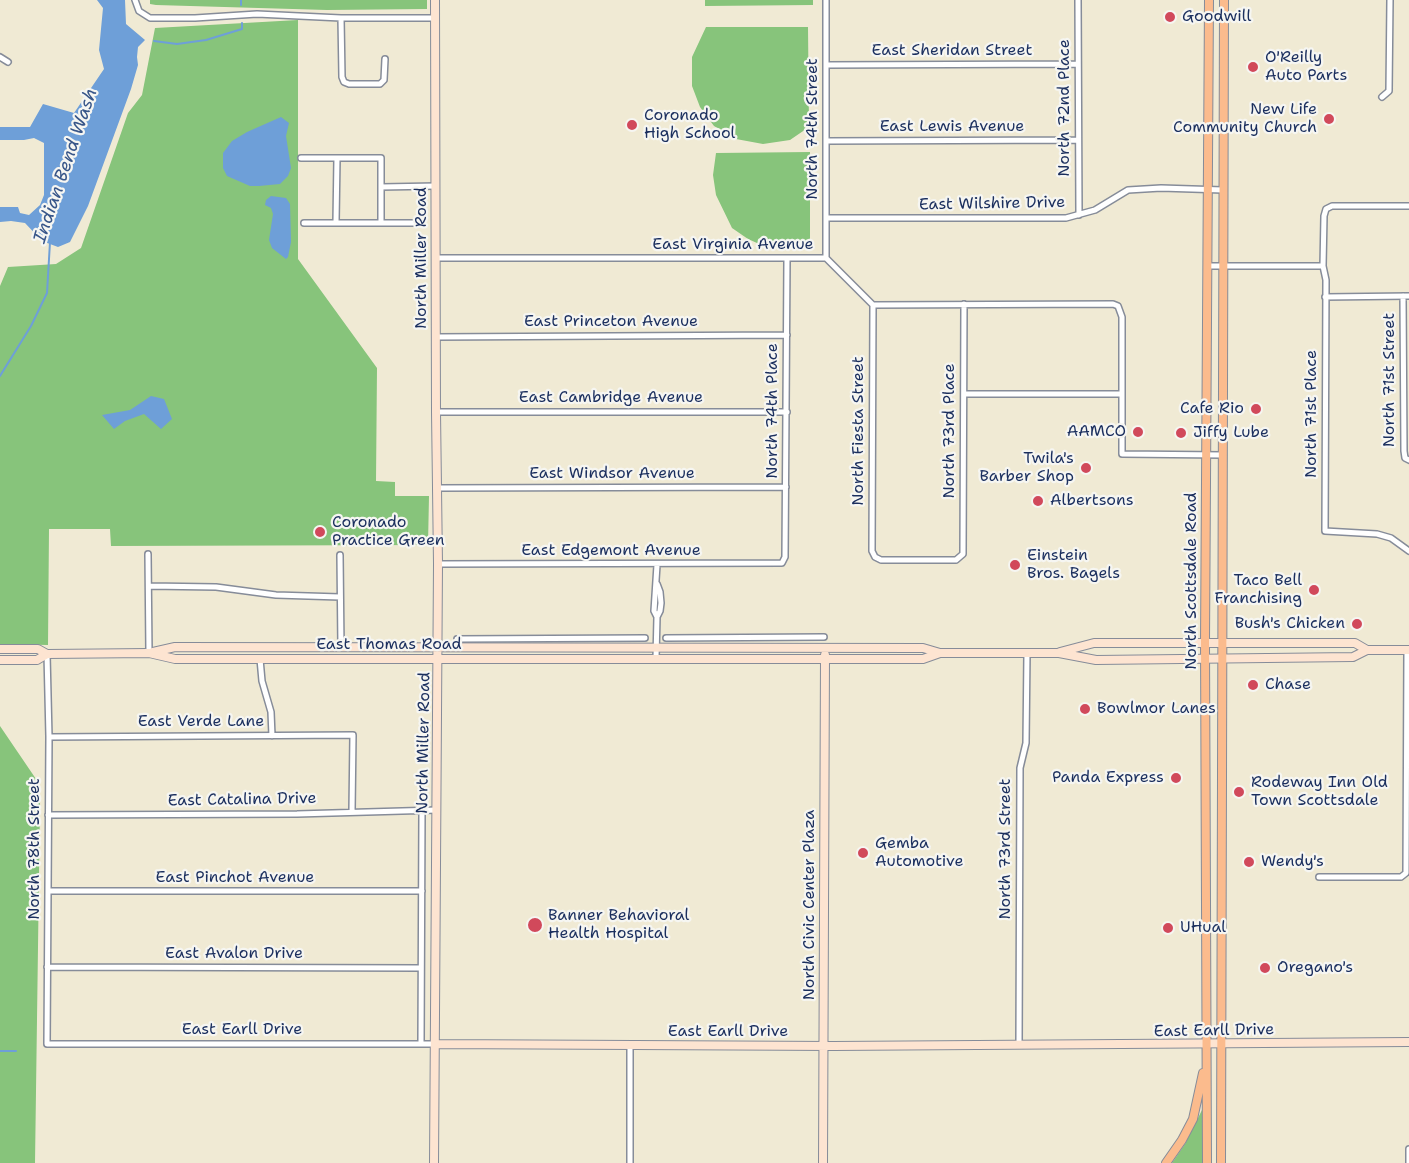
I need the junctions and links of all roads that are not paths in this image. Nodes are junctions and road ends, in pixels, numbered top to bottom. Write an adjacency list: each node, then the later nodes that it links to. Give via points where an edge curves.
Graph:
1 (135, 0): 8 (street, via 137,8 150,18 257,14)
2 (435, 0): 9 (street, North Miller Road)
3 (826, 0): 14 (street, North 74th Street)
4 (1078, 0): 13 (street, North 72nd Place)
5 (1209, 0): 22 (main road, North Scottsdale Road)
6 (1224, 0): 23 (main road, North Scottsdale Road)
7 (1390, 0): 15 (street, via 1389,91)
8 (341, 18): 9 (street); 11 (street, via 344,82 380,84 384,80)
9 (435, 18): 20 (street, North Miller Road)
10 (0, 57): 12 (street)
11 (385, 59)
12 (8, 62)
13 (1078, 64): 14 (street, East Sheridan Street); 16 (street, North 72nd Place)
14 (826, 65): 17 (street, North 74th Street)
15 (1382, 97)
16 (1078, 140): 17 (street, East Lewis Avenue); 25 (street, North 72nd Place)
17 (827, 141): 26 (street, North 74th Street)
18 (301, 158): 19 (street)
19 (337, 158): 21 (street, via 381,158); 27 (street)
20 (436, 186): 21 (street); 31 (street, North Miller Road)
21 (381, 187): 29 (street)
22 (1209, 188): 23 (street, East Wilshire Drive); 25 (street, East Wilshire Drive, via 1128,190 1095,210); 34 (main road, North Scottsdale Road)
23 (1223, 190): 35 (main road, North Scottsdale Road)
24 (1409, 206): 36 (street, North 71st Place, via 1326,209)
25 (1078, 215): 26 (street, East Wilshire Drive)
26 (826, 218): 32 (street, North 74th Street)
27 (336, 222): 28 (street); 29 (street)
28 (304, 223)
29 (381, 223): 30 (street)
30 (415, 223)
31 (436, 258): 33 (street, East Virginia Avenue); 42 (street, North Miller Road)
32 (826, 258): 33 (street, East Virginia Avenue); 40 (street, East Virginia Avenue)
33 (787, 259): 41 (street, North 74th Place)
34 (1208, 266): 35 (street); 47 (main road, North Scottsdale Road)
35 (1223, 266): 36 (street); 48 (main road, North Scottsdale Road)
36 (1323, 266): 38 (street, North 71st Place)
37 (1406, 296): 38 (street); 49 (street, North 71st Street, via 1404,451)
38 (1325, 297): 54 (street, North 71st Place, via 1325,531 1377,534 1391,538)
39 (964, 304): 40 (street); 43 (street, North 73rd Place); 44 (street, via 1118,306 1122,317)
40 (873, 305): 57 (street, North Fiesta Street, via 872,551 882,560)
41 (787, 335): 42 (street, East Princeton Avenue); 46 (street, North 74th Place)
42 (436, 337): 45 (street, North Miller Road)
43 (964, 394): 44 (street); 57 (street, North 73rd Place)
44 (1121, 394): 47 (street, via 1122,454)
45 (436, 412): 46 (street, East Cambridge Avenue); 51 (street, North Miller Road)
46 (787, 412): 50 (street, North 74th Place)
47 (1208, 455): 48 (street); 52 (main road, North Scottsdale Road)
48 (1223, 455): 53 (main road, North Scottsdale Road)
49 (1409, 460)
50 (786, 487): 51 (street, East Windsor Avenue); 58 (street, North 74th Place)
51 (437, 488): 59 (street, North Miller Road)
52 (1207, 494): 53 (main road); 70 (main road, North Scottsdale Road)
53 (1223, 494): 72 (main road, North Scottsdale Road)
54 (1409, 551)
55 (148, 554): 61 (street)
56 (340, 555): 62 (street)
57 (960, 558)
58 (783, 563): 60 (street, East Edgemont Avenue)
59 (438, 564): 60 (street, East Edgemont Avenue); 80 (street, North Miller Road)
60 (657, 565): 74 (street)
61 (148, 586): 62 (street); 83 (street)
62 (340, 597): 76 (street)
63 (824, 637): 68 (street)
64 (630, 638): 65 (street, East Thomas Road); 71 (street, East Thomas Road); 73 (street)
65 (645, 638)
66 (666, 638): 67 (street)
67 (684, 638): 68 (street); 75 (street)
68 (774, 638): 77 (street)
69 (456, 639): 71 (street, East Thomas Road)
70 (1205, 642): 72 (street, East Thomas Road); 85 (street, East Thomas Road, via 1094,643); 96 (main road, North Scottsdale Road)
71 (501, 643): 73 (street, East Thomas Road); 80 (street, East Thomas Road)
72 (1224, 643): 81 (street, East Thomas Road, via 1355,643); 94 (main road, North Scottsdale Road)
73 (630, 647): 74 (street, East Thomas Road); 89 (street)
74 (656, 647): 75 (street, East Thomas Road); 90 (street)
75 (684, 647): 77 (street, East Thomas Road); 91 (street)
76 (340, 648): 80 (street, East Thomas Road); 83 (street, East Thomas Road, via 175,647)
77 (774, 648): 78 (street, East Thomas Road)
78 (825, 648): 87 (street, East Thomas Road, via 923,648); 92 (street, North Civic Center Plaza)
79 (0, 649): 86 (street, East Thomas Road, via 38,649)
80 (438, 649): 88 (street, North Miller Road)
81 (1367, 650): 82 (street, East Thomas Road); 94 (street, East Thomas Road, via 1353,657)
82 (1408, 650): 103 (street, via 1406,873 1401,877)
83 (148, 653): 86 (street, East Thomas Road); 93 (street, East Thomas Road, via 175,658)
84 (1027, 653): 85 (street, East Thomas Road); 87 (street, East Thomas Road); 116 (street, North 73rd Street, via 1026,743 1020,768)
85 (1059, 653): 96 (street, East Thomas Road, via 1096,660)
86 (47, 654): 95 (street, East Thomas Road, via 37,660); 98 (street, North 78th Street)
87 (940, 654): 92 (street, East Thomas Road, via 923,659)
88 (438, 658): 89 (street, East Thomas Road); 93 (street, East Thomas Road); 100 (street, North Miller Road)
89 (630, 658): 90 (street, East Thomas Road)
90 (656, 658): 91 (street, East Thomas Road)
91 (684, 658): 92 (street, East Thomas Road)
92 (825, 658): 115 (street, North Civic Center Plaza)
93 (261, 659): 97 (street)
94 (1224, 659): 96 (street, East Thomas Road); 112 (main road, North Scottsdale Road)
95 (0, 660)
96 (1205, 660): 114 (main road, North Scottsdale Road)
97 (272, 736): 98 (street, East Verde Lane); 101 (street, East Verde Lane, via 353,735)
98 (49, 737): 102 (street, North 78th Street)
99 (422, 810): 100 (street, East Catalina Drive); 101 (street, East Catalina Drive); 105 (street, North Miller Road)
100 (436, 810): 111 (street, North Miller Road)
101 (352, 812): 102 (street, East Catalina Drive)
102 (48, 815): 104 (street, North 78th Street)
103 (1319, 876)
104 (48, 891): 105 (street, East Pinchot Avenue); 106 (street, North 78th Street)
105 (422, 891): 107 (street, North Miller Road)
106 (47, 967): 107 (street, East Avalon Drive); 110 (street, North 78th Street)
107 (421, 968): 109 (street, North Miller Road)
108 (1409, 1042): 112 (street, East Earll Drive)
109 (421, 1043): 110 (street, East Earll Drive); 111 (street, East Earll Drive)
110 (46, 1044)
111 (435, 1044): 113 (street, East Earll Drive); 119 (street, North Miller Road)
112 (1220, 1044): 114 (street, East Earll Drive); 124 (main road, North Scottsdale Road)
113 (630, 1045): 115 (street, East Earll Drive); 120 (street)
114 (1206, 1045): 116 (street, East Earll Drive); 117 (main road, North Scottsdale Road)
115 (824, 1046): 116 (street, East Earll Drive); 121 (street, North Civic Center Plaza)
116 (1019, 1046)
117 (1206, 1058): 122 (main road, via 1193,1119); 123 (main road, North Scottsdale Road)
118 (1409, 1149): 125 (street)
119 (434, 1163)
120 (630, 1163)
121 (823, 1163)
122 (1166, 1163)
123 (1207, 1163)
124 (1221, 1163)
125 (1409, 1163)

